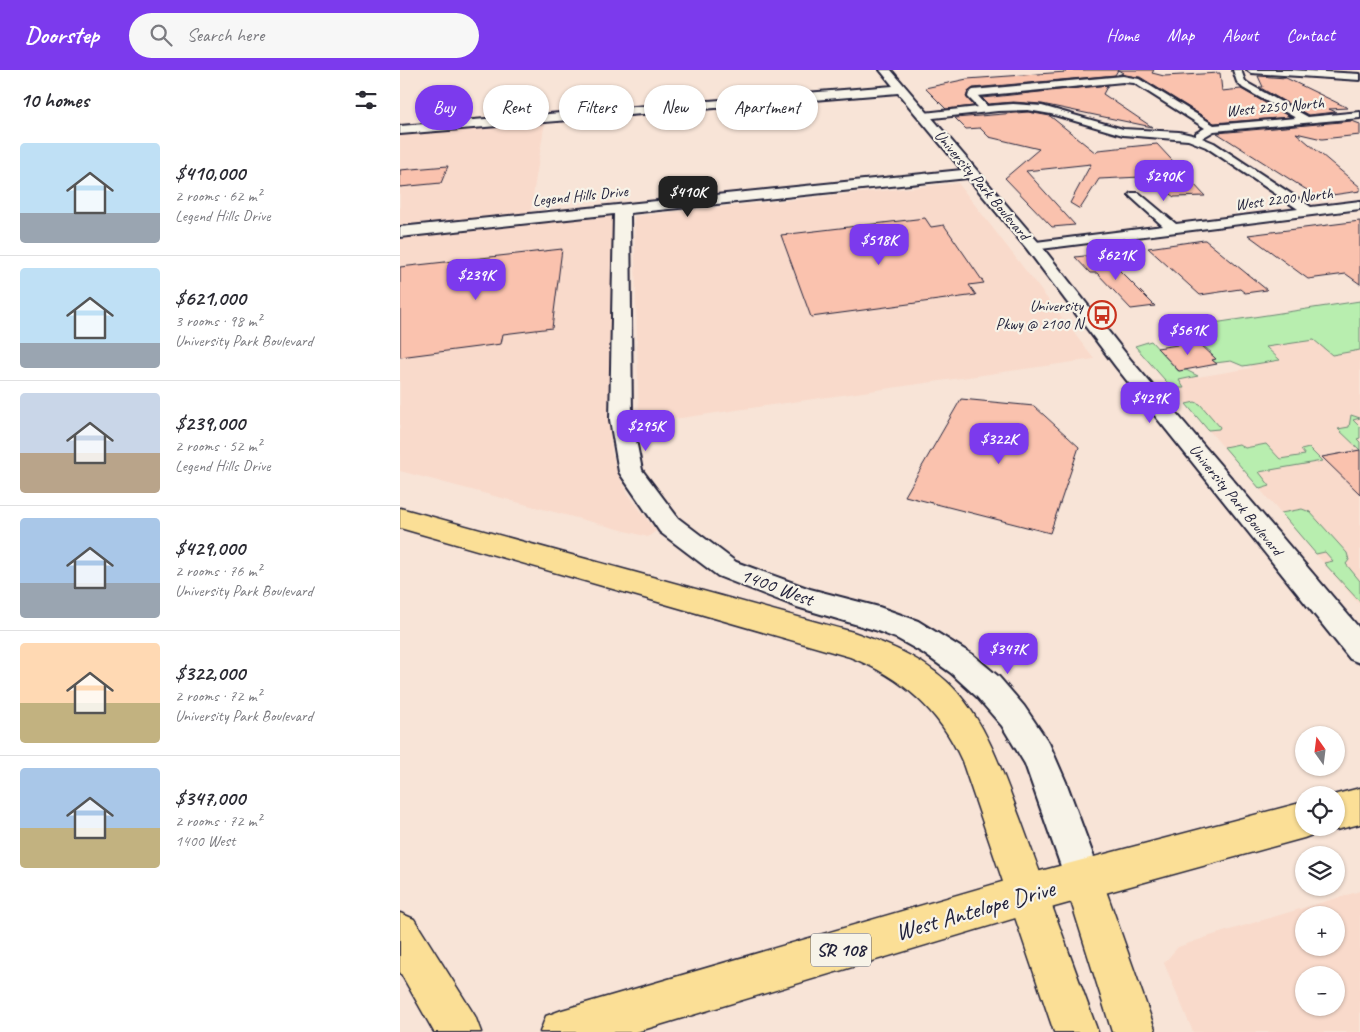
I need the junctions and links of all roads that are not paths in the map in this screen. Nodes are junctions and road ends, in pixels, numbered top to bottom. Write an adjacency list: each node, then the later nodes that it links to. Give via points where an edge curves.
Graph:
1 (886, 70): 5 (street, University Park Boulevard)
2 (1237, 70): 9 (street, via 1246,86)
3 (1251, 70): 4 (street)
4 (1360, 77)
5 (901, 89): 8 (street, University Park Boulevard); 11 (street)
6 (986, 110): 8 (street); 10 (street, via 973,97 973,92 1130,80); 12 (street, via 1019,108 1050,111 1122,131)
7 (1360, 115): 9 (street, West 2250 North)
8 (924, 116): 13 (street, University Park Boulevard)
9 (1307, 120): 10 (street, West 2250 North)
10 (1212, 128): 12 (street, West 2250 North)
11 (400, 130)
12 (1195, 138): 17 (street)
13 (972, 173): 16 (street, Legend Hills Drive); 20 (street, University Park Boulevard)
14 (1135, 195): 18 (street)
15 (1360, 205): 17 (street, West 2200 North)
16 (622, 210): 19 (street, Legend Hills Drive); 26 (street, 1400 West, via 621,420 631,472 669,525 727,569 807,599 908,630 934,644 988,687 1013,716 1037,754)
17 (1310, 212): 18 (street, West 2200 North)
18 (1174, 229): 20 (street, West 2200 North)
19 (400, 232)
20 (1033, 246): 22 (street, University Park Boulevard, via 1123,363)
21 (400, 518): 27 (main road, via 834,640 872,652 902,667 938,695 965,731 978,756)
22 (1360, 650)
23 (1360, 806): 24 (main road)
24 (1345, 810)
25 (1295, 822): 26 (main road, West Antelope Drive / SR 108)
26 (1083, 879): 27 (main road, West Antelope Drive / SR 108); 32 (main road)
27 (1029, 894): 30 (main road, West Antelope Drive / SR 108); 31 (main road)
28 (400, 933): 29 (main road)
29 (459, 1032)
30 (562, 1032)
31 (1076, 1032)
32 (1134, 1032)

